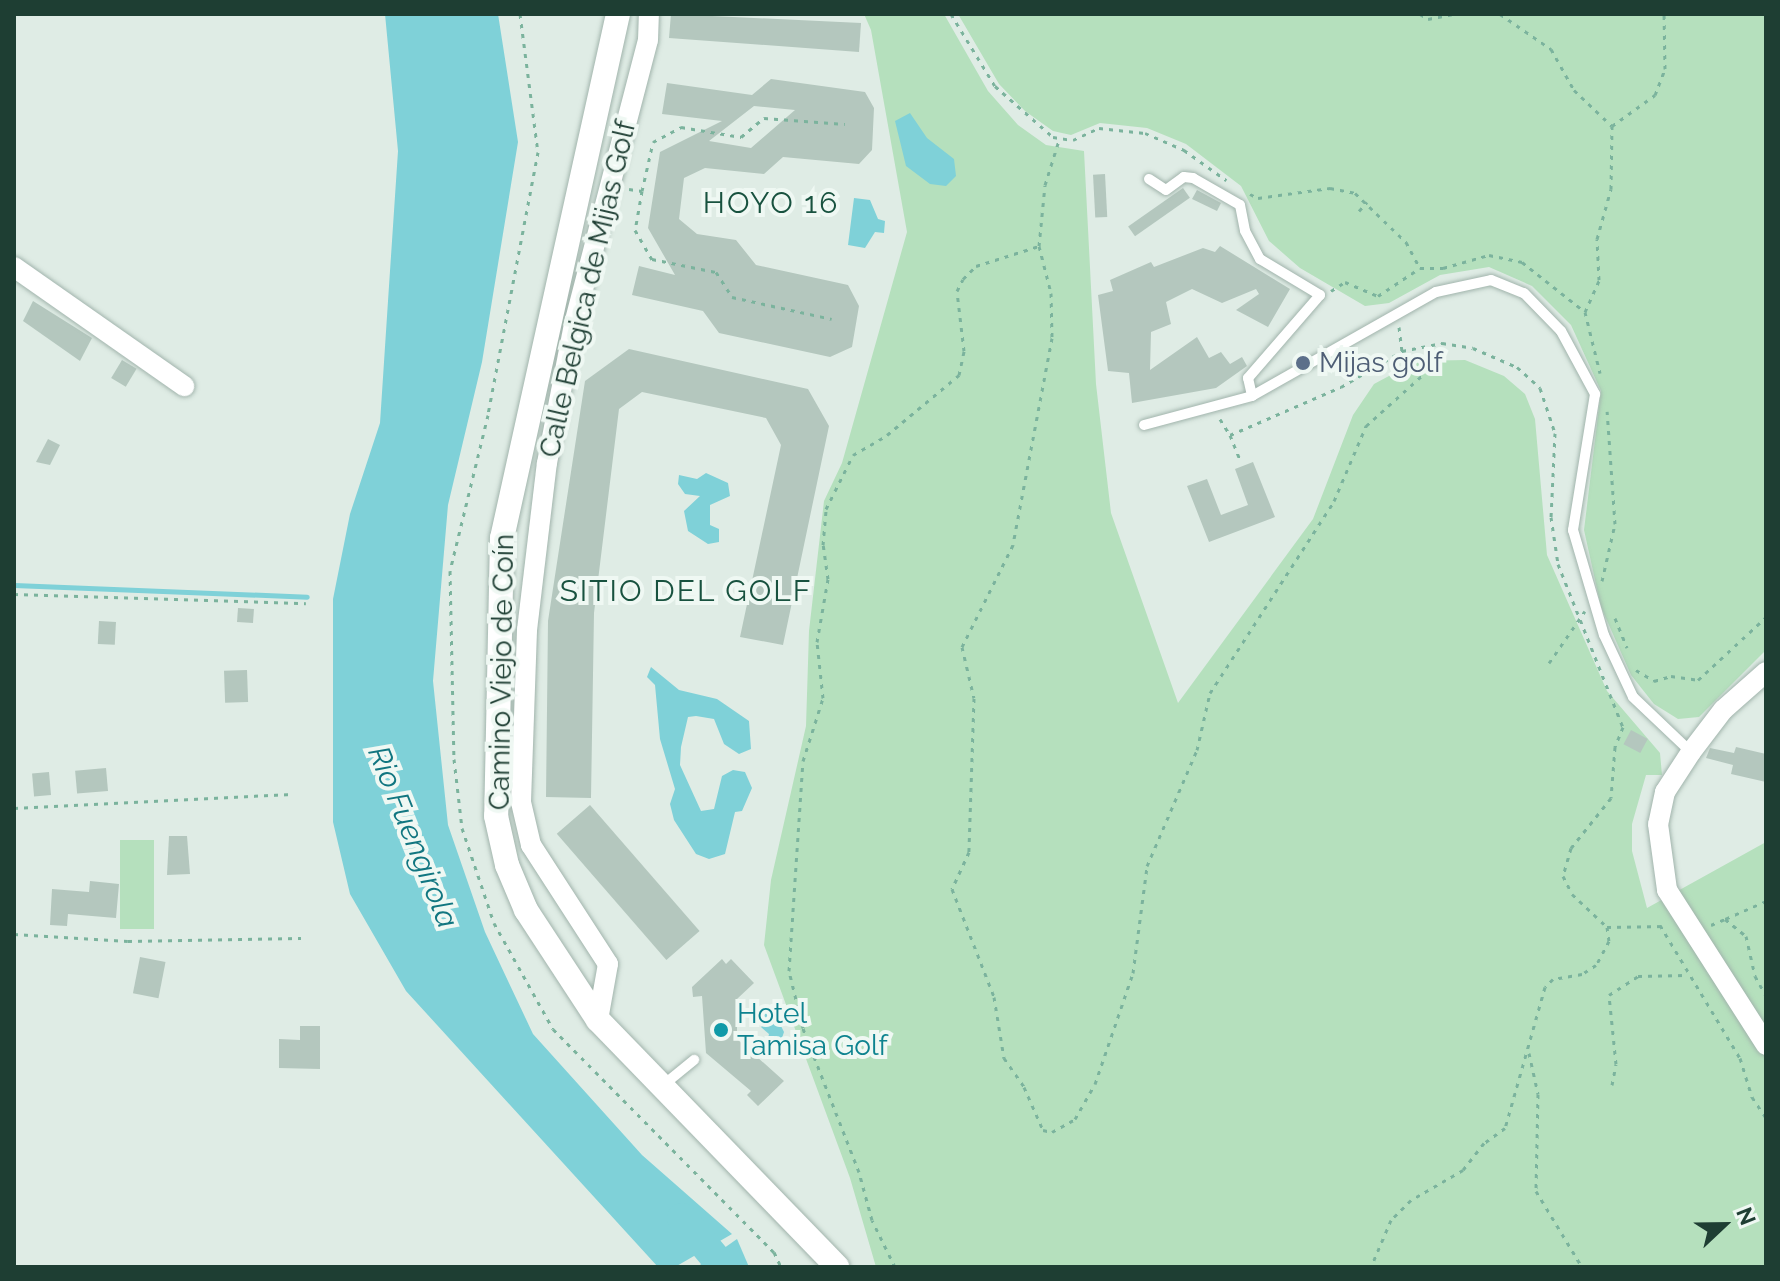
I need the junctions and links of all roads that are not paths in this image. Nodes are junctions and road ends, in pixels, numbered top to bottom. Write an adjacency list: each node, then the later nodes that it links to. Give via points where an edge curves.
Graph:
1 (618, 14): 5 (street, Camino Viejo de Coín)
2 (649, 14): 6 (street, Calle Belgica de Mijas Golf, via 648,40)
3 (1149, 179): 9 (lane, via 1166,190 1184,177 1193,178 1240,205 1245,231 1260,259 1320,295 1248,378)
4 (14, 267): 8 (street)
5 (552, 300): 6 (street); 7 (street, Camino Viejo de Coín)
6 (569, 323): 7 (street); 13 (street, Calle Belgica de Mijas Golf, via 527,630 521,802 531,845 608,964)
7 (543, 336): 13 (street, Camino Viejo de Coín, via 502,538 496,816 507,865 526,910)
8 (184, 386)
9 (1252, 396): 10 (lane); 12 (lane, via 1436,292 1491,280 1524,293 1561,331 1595,394 1573,530 1584,573 1633,697)
10 (1144, 425)
11 (1766, 672): 12 (street, via 1723,710)
12 (1691, 752): 14 (street, via 1665,792 1658,824 1659,859 1667,890 1687,927)
13 (598, 1020): 16 (street, Camino Viejo de Coín)
14 (1766, 1045)
15 (694, 1060): 16 (lane)
16 (660, 1088): 17 (street, Camino Viejo de Coín, via 765,1187)
17 (837, 1267)

